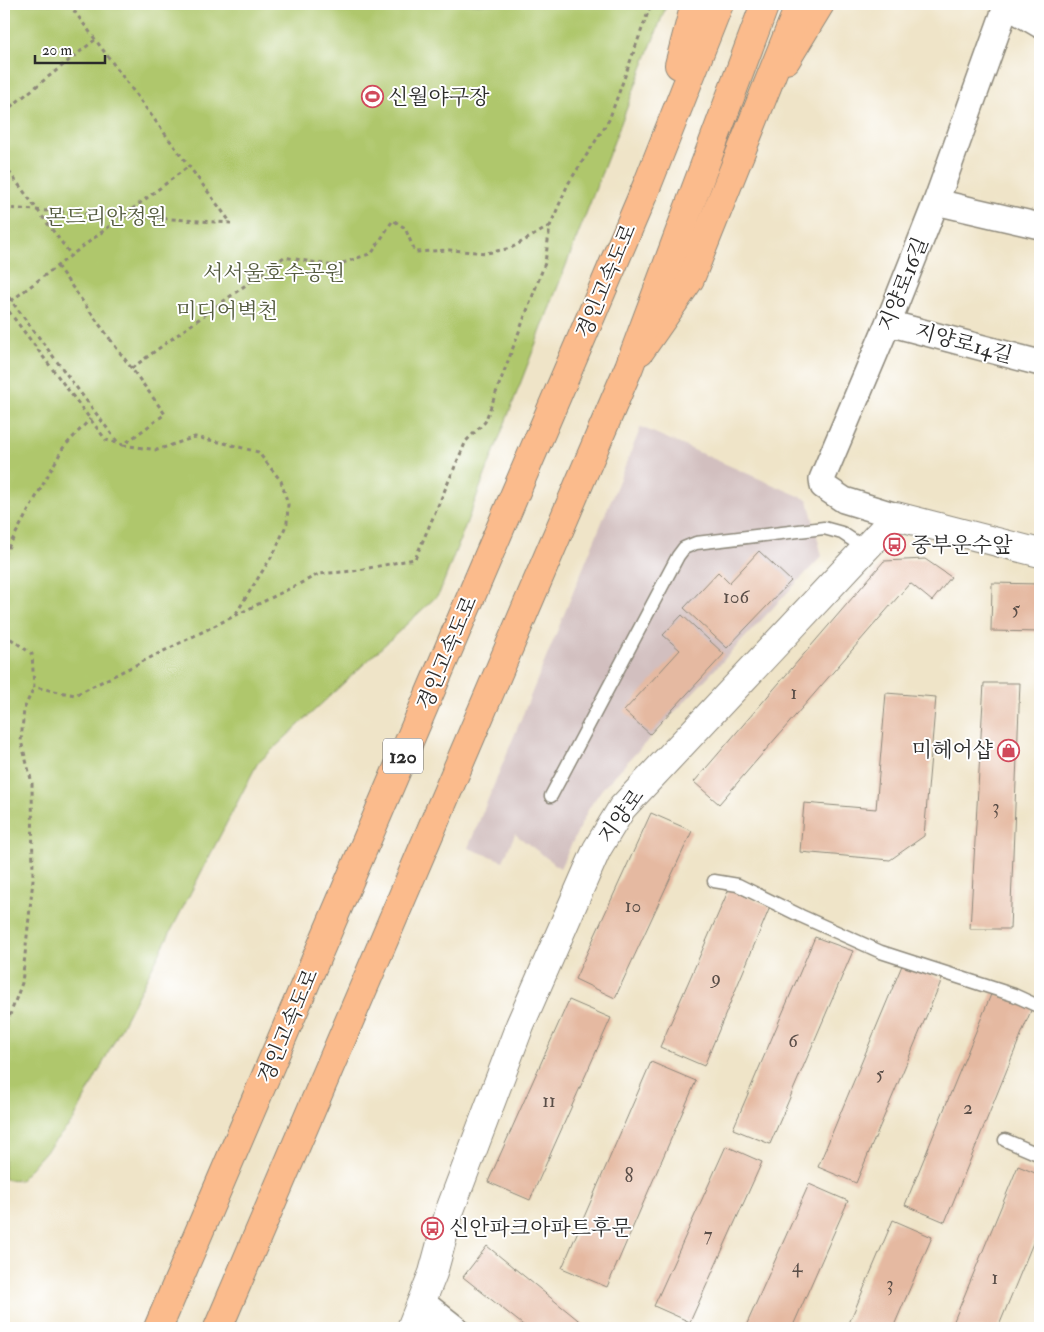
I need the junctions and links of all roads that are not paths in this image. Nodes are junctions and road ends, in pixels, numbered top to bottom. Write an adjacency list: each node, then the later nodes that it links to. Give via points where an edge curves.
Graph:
1 (695, 4): 9 (main road)
2 (719, 4): 9 (main road, 경인고속도로)
3 (765, 4): 14 (main road)
4 (800, 4): 8 (main road)
5 (820, 4): 8 (main road)
6 (1005, 4): 7 (street); 10 (street, 지양로16길)
7 (1040, 25)
8 (763, 100): 14 (main road, via 690,279)
9 (648, 183): 24 (main road, 경인고속도로 / 120)
10 (936, 202): 11 (street); 12 (street, 지양로16길)
11 (1040, 226)
12 (888, 323): 13 (street, 지양로14길); 15 (street, 지양로16길, via 822,483 844,500)
13 (1040, 363)
14 (630, 367): 25 (main road, 120)
15 (896, 516): 16 (street, 지양로); 17 (street)
16 (866, 549): 18 (lane, via 842,533 824,528 696,543 684,548); 23 (street, 지양로, via 642,786 606,832 520,1025 450,1210)
17 (1040, 554)
18 (551, 796)
19 (714, 881): 20 (lane, via 738,885 880,952 1014,995)
20 (1040, 1007)
21 (1005, 1140): 22 (lane)
22 (1040, 1155)
23 (422, 1302): 26 (street, 지양로); 27 (street)
24 (158, 1328)
25 (218, 1328)
26 (411, 1328)
27 (455, 1328)

